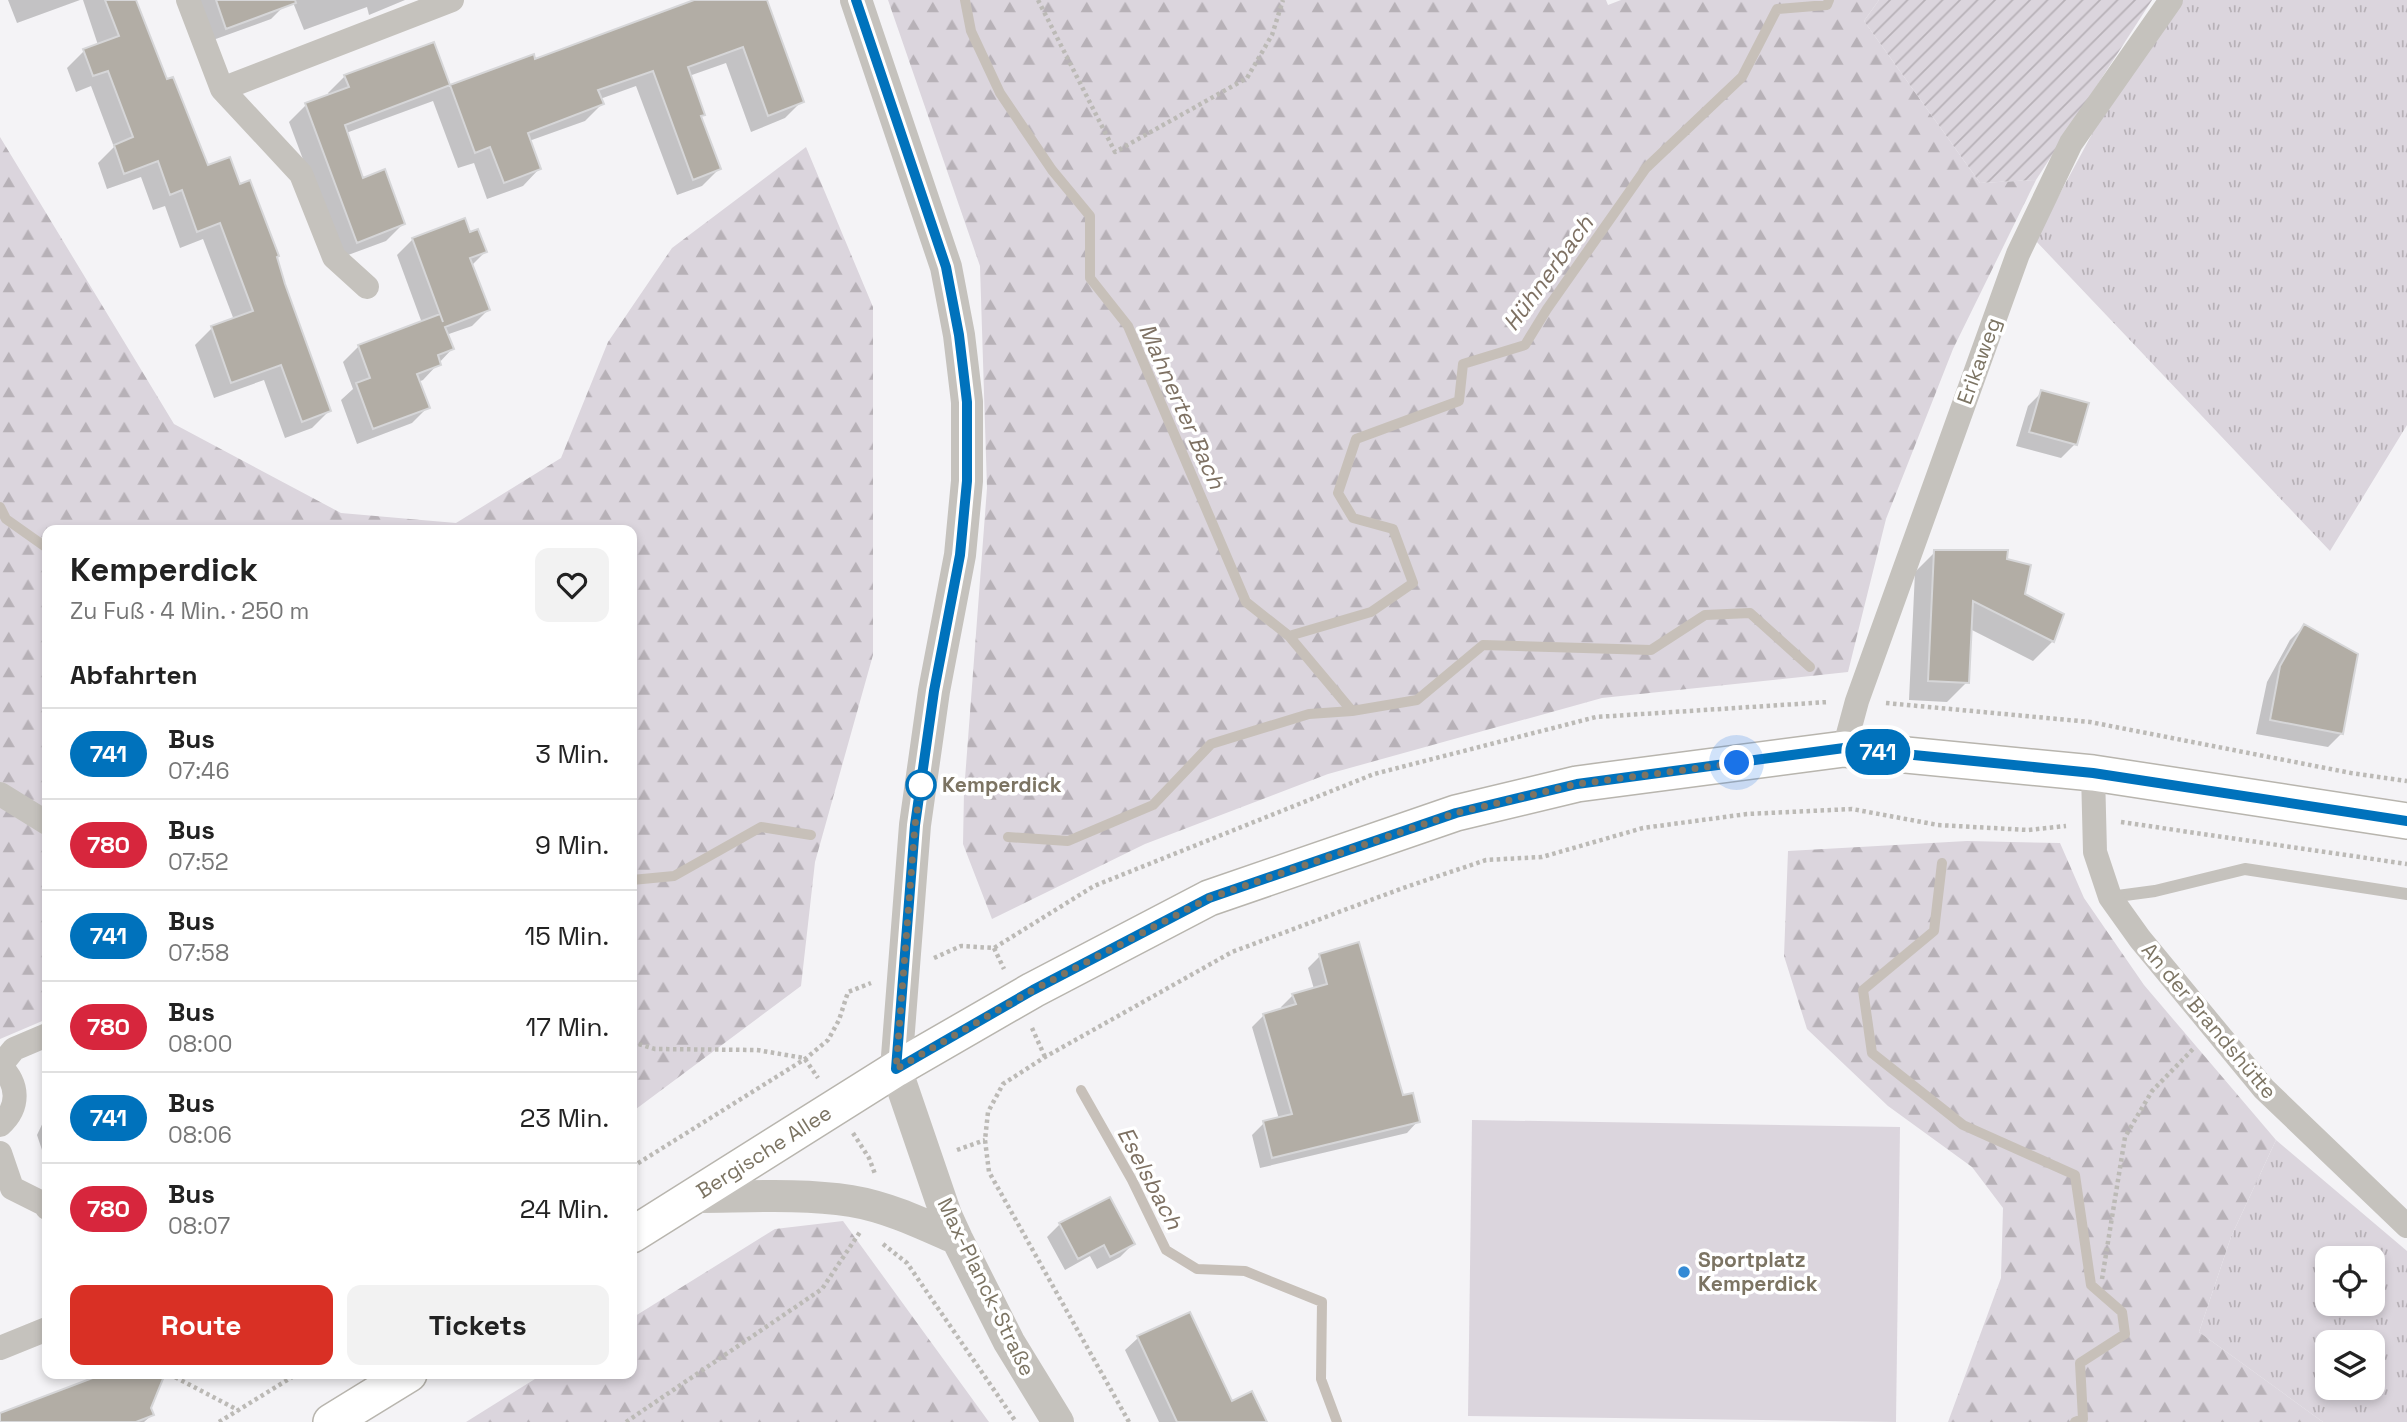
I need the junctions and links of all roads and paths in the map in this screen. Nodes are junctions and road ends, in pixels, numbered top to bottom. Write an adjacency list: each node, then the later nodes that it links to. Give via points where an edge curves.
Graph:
1 (188, 0): 7 (street)
2 (452, 0): 7 (street)
3 (856, 0): 25 (street, via 946,267 967,402 967,481 960,555 915,825)
4 (1038, 0): 5 (path, via 1115,152 1247,78 1272,35)
5 (1283, 0)
6 (2171, 0): 9 (street, Erikaweg, via 2071,143 2018,254)
7 (222, 89): 8 (street, via 301,174 334,257)
8 (367, 287)
9 (1857, 701): 10 (street, Erikaweg); 12 (path, via 2090,722); 20 (path, via 1596,717 1374,774 1094,886 995,948)
10 (1844, 748): 11 (main road); 25 (main road, via 1577,784 1443,817 1209,898 1033,990)
11 (2093, 773): 15 (main road); 16 (street, An der Brandshütte)
12 (2407, 781)
13 (0, 794): 14 (street)
14 (42, 820)
15 (2407, 821)
16 (2094, 822): 17 (path, via 2129,822); 19 (street, An der Brandshütte, via 2095,852); 50 (path, via 2028,830 1938,825 1852,809 1746,814 1643,828 1542,857 1486,860 1232,952 1045,1057 1003,1084 988,1112 989,1172)
17 (2407, 864)
18 (2407, 894): 19 (lane, via 2245,869)
19 (2110, 897): 21 (street, An der Brandshütte)
20 (961, 946)
21 (2212, 1029): 33 (street, An der Brandshütte, via 2263,1089); 38 (path, via 2152,1091 2125,1138)
22 (42, 1037): 24 (street, via 14,1049)
23 (637, 1044): 29 (path, via 655,1049 757,1050 805,1059)
24 (0, 1066): 27 (street, via 15,1095 9,1116)
25 (896, 1069): 26 (main road, Bergische Allee); 36 (street, Max-Planck-Straße)
26 (837, 1107): 30 (path); 31 (main road, Bergische Allee)
27 (0, 1125)
28 (0, 1153): 32 (street, via 12,1188)
29 (637, 1164)
30 (877, 1179)
31 (694, 1197): 34 (main road, Bergische Allee); 36 (street, via 850,1201)
32 (42, 1203)
33 (2407, 1226)
34 (637, 1232)
35 (871, 1236): 47 (path, via 862,1229 822,1289)
36 (957, 1239): 49 (street, Max-Planck-Straße, via 1009,1342)
37 (880, 1242): 48 (path, via 907,1262)
38 (2102, 1279)
39 (42, 1331): 40 (street)
40 (0, 1348)
41 (179, 1379): 44 (path)
42 (289, 1379): 44 (path)
43 (401, 1379): 46 (main road)
44 (238, 1410): 45 (path)
45 (219, 1422)
46 (331, 1422)
47 (626, 1422)
48 (1016, 1422)
49 (1058, 1422)
50 (1129, 1422)

